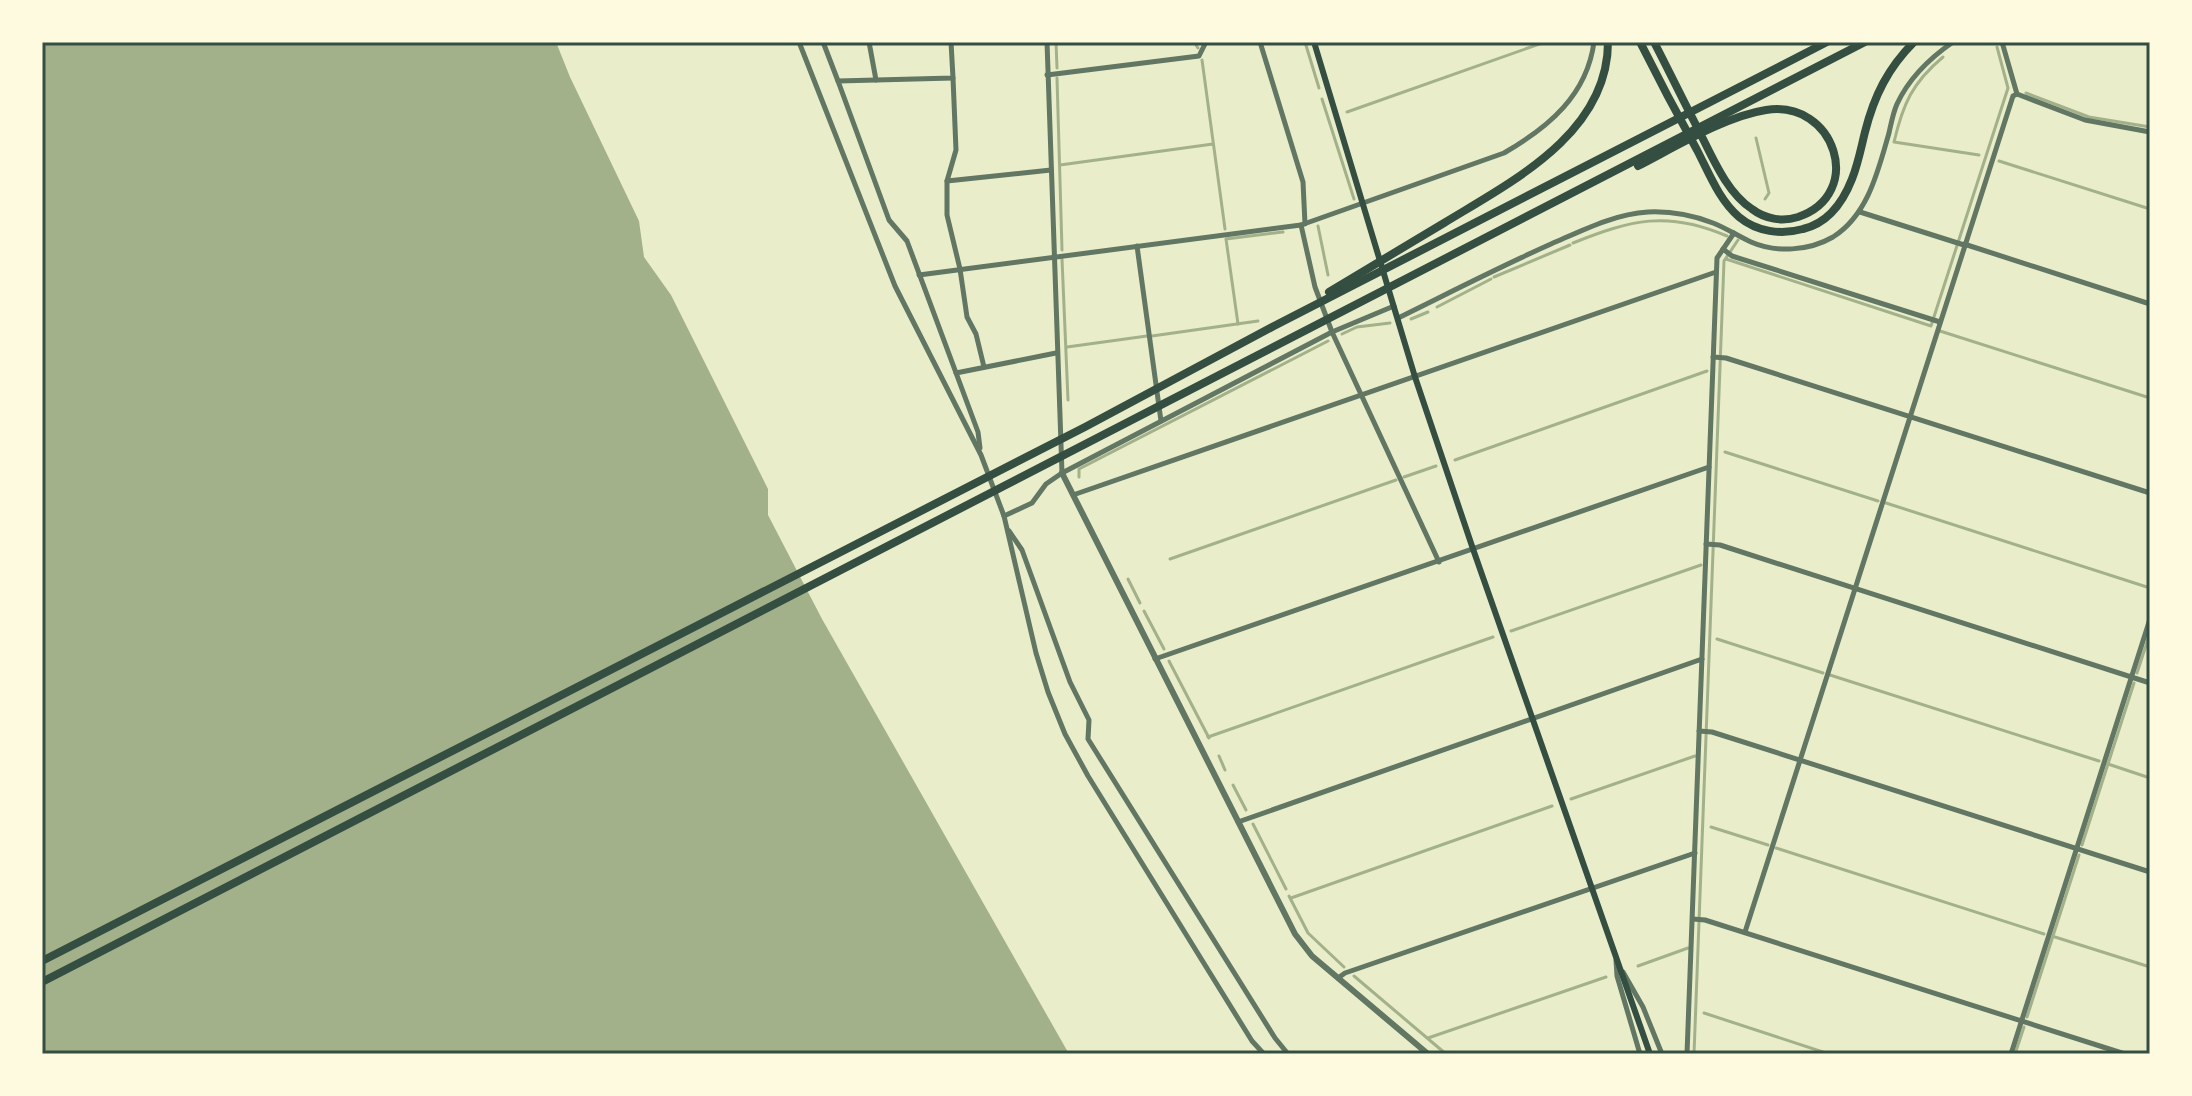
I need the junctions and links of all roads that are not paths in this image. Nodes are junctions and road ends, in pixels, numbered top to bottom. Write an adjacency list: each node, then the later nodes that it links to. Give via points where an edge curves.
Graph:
1 (799, 42): 52 (street, via 895,286)
2 (823, 42): 21 (street)
3 (869, 42): 20 (street)
4 (951, 42): 19 (street)
5 (1047, 42): 18 (street)
6 (1206, 42): 18 (street, via 1199,56)
7 (1260, 42): 29 (street, via 1303,182)
8 (1314, 42): 27 (main road)
9 (1594, 42): 27 (street, via 1576,93 1556,118 1525,141)
10 (1608, 42): 35 (highway, via 1606,67 1593,101 1555,148)
11 (1640, 42): 15 (highway, via 1729,206 1753,226 1777,232 1809,228 1835,210 1853,177 1876,95)
12 (1654, 42): 23 (highway, via 1721,172 1749,208 1769,218 1791,219 1814,209 1829,193 1835,155 1824,130 1809,117 1767,109)
13 (1827, 42): 35 (highway)
14 (1865, 42): 23 (highway)
15 (1914, 42)
16 (1953, 42): 28 (street, via 1920,69 1896,106)
17 (2002, 42): 22 (street)
18 (1047, 75): 25 (street)
19 (953, 78): 20 (street); 26 (street, via 956,150)
20 (876, 80): 21 (street)
21 (838, 81): 38 (street, via 889,220 907,241)
22 (2017, 94): 24 (street, via 2085,120); 31 (street)
23 (1713, 125): 81 (highway)
24 (2150, 132)
25 (1051, 170): 26 (street); 34 (street)
26 (947, 181): 36 (street, via 947,215)
27 (1363, 203): 29 (street); 40 (main road)
28 (1860, 212): 30 (street, via 1831,238 1797,249 1766,247); 31 (street)
29 (1303, 224): 32 (street); 43 (street, via 1315,287)
30 (1734, 233): 33 (street); 41 (street, via 1682,214 1629,215 1584,229)
31 (1964, 244): 39 (street); 42 (street)
32 (1137, 246): 34 (street); 51 (street)
33 (1724, 250): 37 (street); 42 (street)
34 (1053, 256): 36 (street); 44 (street)
35 (1394, 259): 79 (highway, via 1085,427)
36 (960, 269): 38 (street); 46 (street, via 967,317)
37 (1716, 272): 45 (street); 48 (street)
38 (919, 275): 47 (street)
39 (2150, 304)
40 (1394, 306): 41 (main road); 43 (street)
41 (1398, 318): 48 (main road)
42 (1939, 321): 50 (street)
43 (1332, 332): 49 (street); 51 (street)
44 (1056, 353): 46 (street); 54 (street)
45 (1715, 357): 50 (street); 53 (street)
46 (984, 367): 47 (street)
47 (956, 373): 52 (street)
48 (1415, 377): 49 (street); 60 (main road)
49 (1360, 396): 56 (street); 61 (street)
50 (1910, 416): 55 (street); 62 (street)
51 (1161, 421): 54 (street)
52 (981, 455): 57 (street)
53 (1709, 467): 59 (street); 60 (street)
54 (1062, 473): 56 (street); 57 (street, via 1032,503)
55 (2150, 493)
56 (1073, 495): 64 (street)
57 (1004, 516): 58 (street)
58 (1007, 527): 83 (street, via 1036,653 1065,734); 84 (street, via 1022,550 1089,720 1088,739)
59 (1708, 544): 62 (street); 65 (street)
60 (1473, 549): 61 (street); 68 (main road)
61 (1439, 562): 64 (street)
62 (1854, 588): 66 (street); 70 (street)
63 (2150, 619): 66 (street)
64 (1155, 659): 71 (street)
65 (1702, 659): 68 (street); 69 (street)
66 (2131, 677): 67 (street); 72 (street)
67 (2150, 683)
68 (1532, 718): 71 (street); 75 (main road)
69 (1700, 731): 70 (street); 73 (street)
70 (1800, 760): 72 (street); 77 (street)
71 (1238, 822): 80 (street, via 1295,934)
72 (2076, 849): 74 (street); 82 (street)
73 (1695, 853): 75 (street); 76 (street)
74 (2150, 872)
75 (1592, 887): 78 (main road); 80 (street)
76 (1694, 920): 77 (street); 89 (street)
77 (1745, 932): 82 (street)
78 (1616, 959): 86 (street); 87 (main road); 88 (street)
79 (42, 961)
80 (1338, 978): 85 (street)
81 (42, 982)
82 (2021, 1021): 90 (street); 91 (street)
83 (1264, 1054)
84 (1288, 1054)
85 (1428, 1054)
86 (1640, 1054)
87 (1650, 1054)
88 (1662, 1054)
89 (1687, 1054)
90 (2011, 1054)
91 (2125, 1054)

